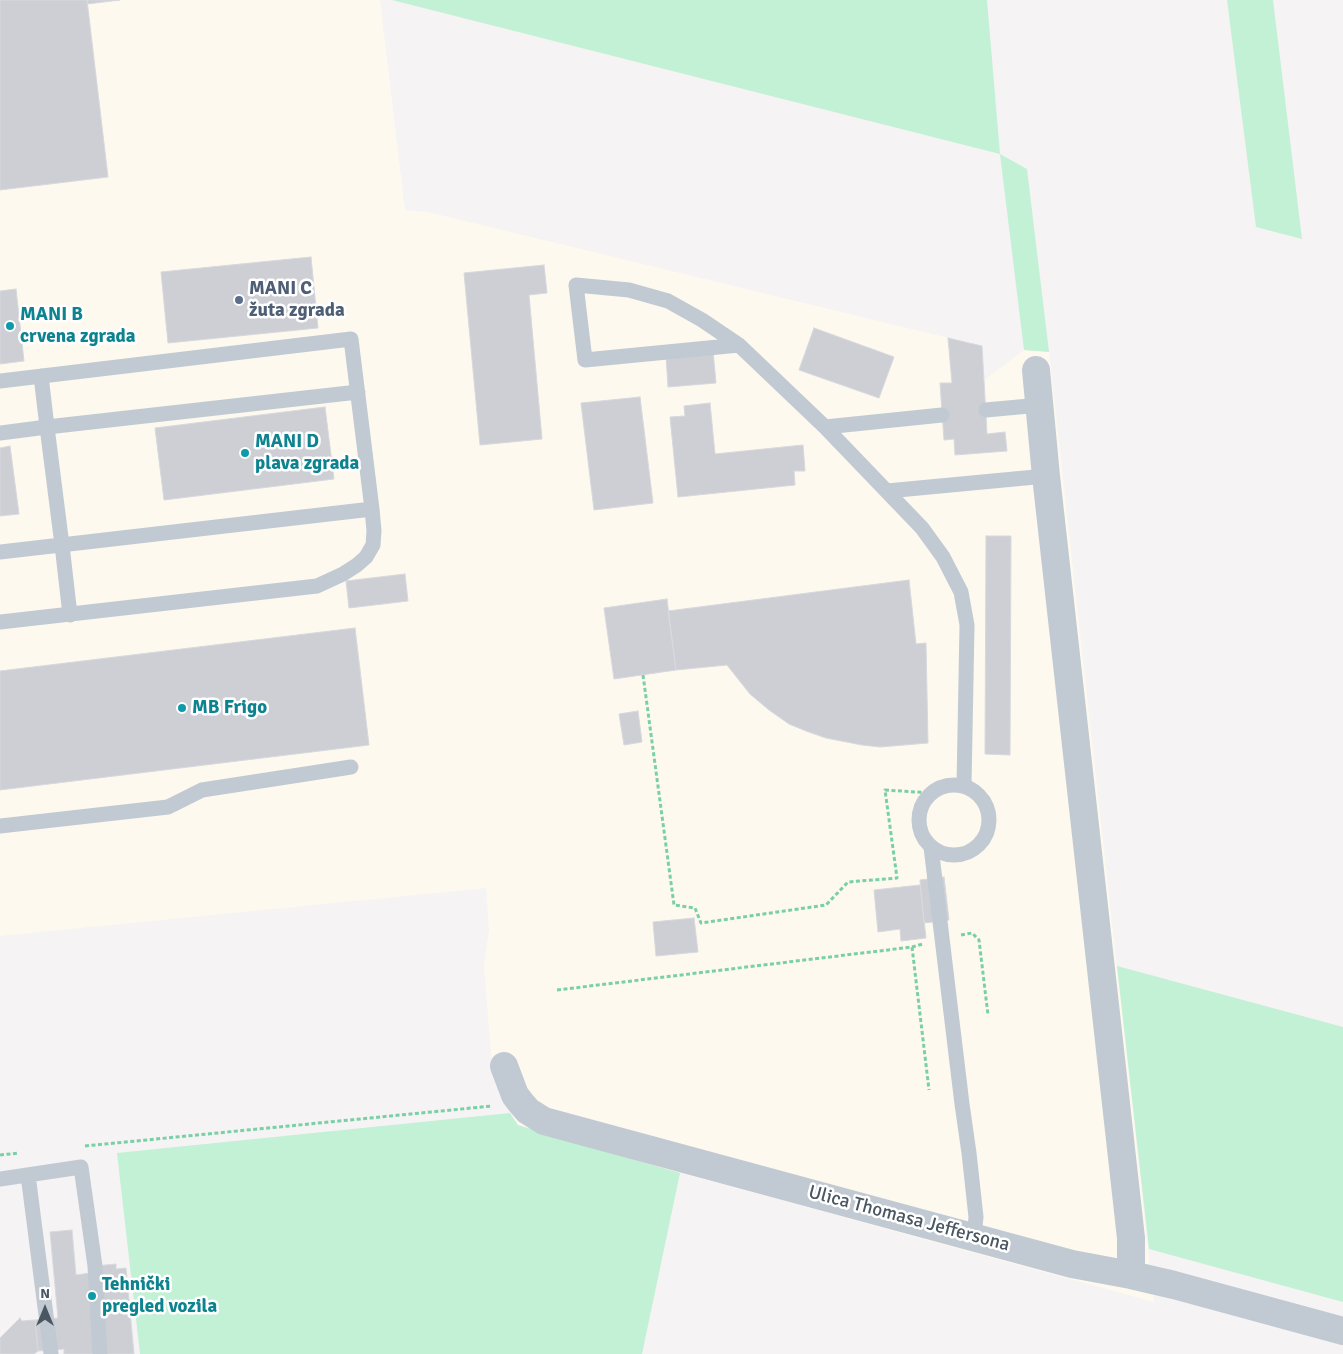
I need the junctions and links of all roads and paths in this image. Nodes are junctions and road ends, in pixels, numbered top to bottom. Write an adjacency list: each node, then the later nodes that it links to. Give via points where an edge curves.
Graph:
1 (739, 346): 1 (lane, via 585,360 576,285 629,290 668,301); 10 (lane)
2 (1036, 370): 6 (street)
3 (41, 376): 4 (lane); 5 (lane, via 351,339); 9 (lane)
4 (0, 381)
5 (358, 392): 9 (lane); 14 (lane)
6 (1040, 405): 7 (lane); 12 (street)
7 (986, 410)
8 (942, 415): 10 (lane)
9 (47, 427): 11 (lane); 15 (lane)
10 (825, 427): 13 (lane)
11 (0, 432)
12 (1046, 476): 13 (lane); 38 (street, via 1131,1238)
13 (887, 491): 21 (lane, via 944,557 961,592 967,625)
14 (372, 509): 15 (lane); 17 (lane, via 373,545 366,557 343,574 317,586)
15 (62, 545): 16 (lane); 17 (lane)
16 (0, 552)
17 (70, 615): 18 (lane)
18 (0, 622)
19 (643, 675): 22 (path, via 674,905 695,908 701,923 826,905 848,882 897,878 885,790)
20 (351, 766): 23 (lane, via 202,790 168,807)
21 (964, 786): 22 (lane, via 942,787); 24 (lane, via 983,799 989,810 989,829 984,840 968,853 958,856 946,855)
22 (932, 793): 24 (lane, via 919,813 923,837)
23 (0, 826)
24 (931, 847): 25 (lane)
25 (942, 938): 26 (path); 28 (path, via 972,933 978,940); 37 (lane, via 976,1217)
26 (912, 947): 27 (path); 30 (path)
27 (557, 990)
28 (988, 1015)
29 (504, 1066): 37 (street, Ulica Thomasa Jeffersona, via 521,1103 544,1121)
30 (929, 1090)
31 (501, 1105): 32 (path)
32 (79, 1147)
33 (20, 1153): 34 (path)
34 (0, 1155)
35 (28, 1175): 36 (lane); 40 (lane); 41 (lane, via 82,1166 95,1266)
36 (0, 1179)
37 (974, 1237): 38 (street, Ulica Thomasa Jeffersona, via 1072,1264)
38 (1131, 1275): 39 (street, Ulica Thomasa Jeffersona)
39 (1343, 1331)
40 (51, 1354)
41 (100, 1354)

